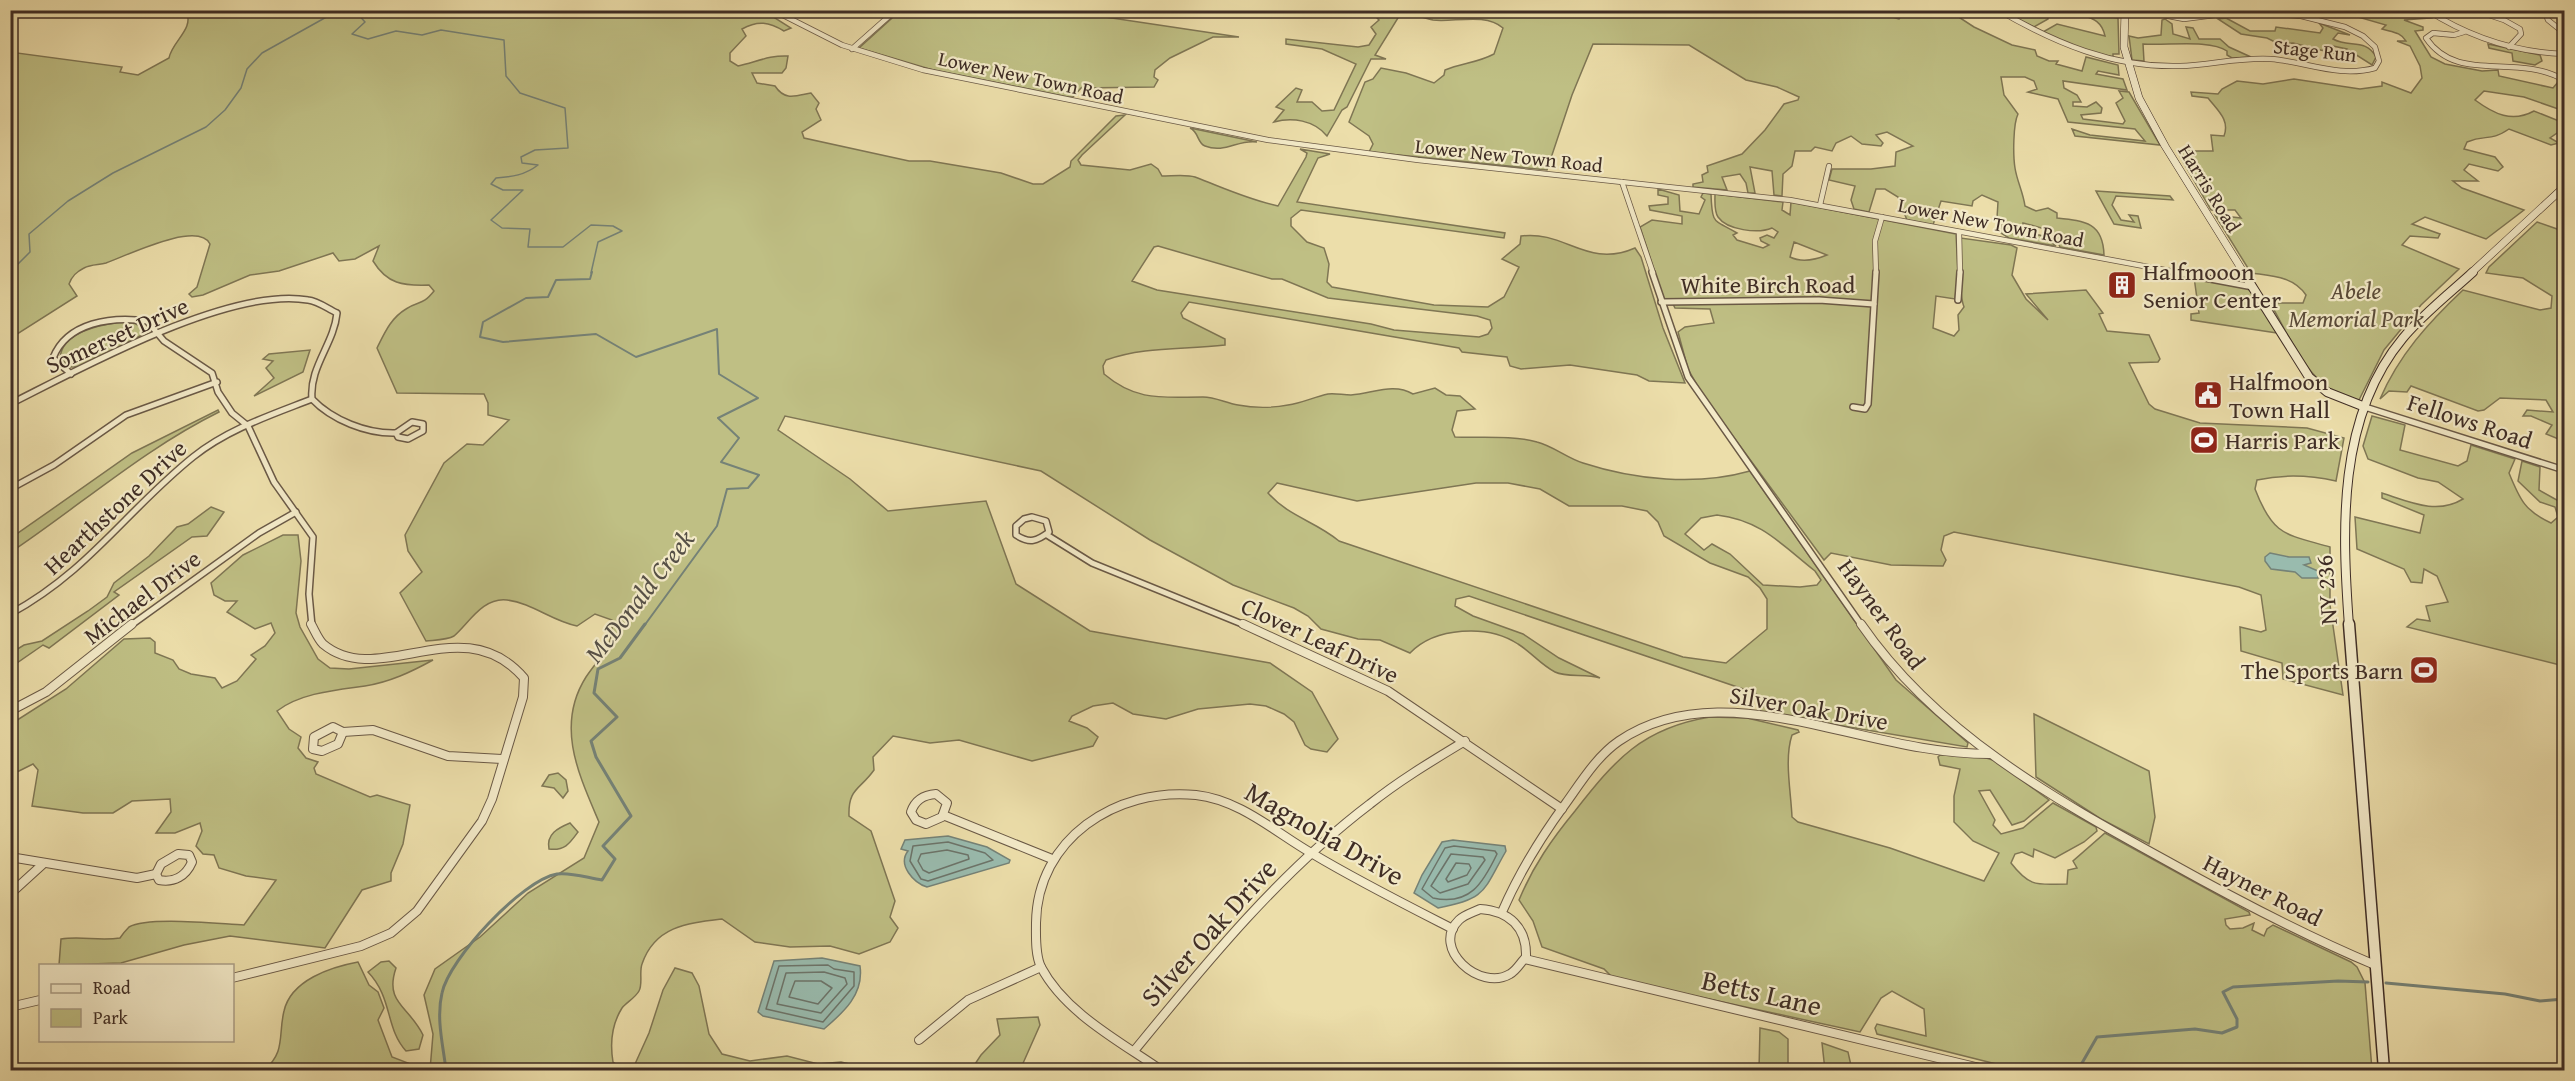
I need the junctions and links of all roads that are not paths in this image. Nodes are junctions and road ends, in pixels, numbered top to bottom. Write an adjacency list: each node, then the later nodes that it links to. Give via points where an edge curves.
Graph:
1 (772, 10): 14 (street, Lower New Town Road)
2 (896, 10): 14 (street)
3 (1998, 10): 16 (street, via 2074,51)
4 (2125, 10): 16 (main road, Harris Road)
5 (2137, 10): 16 (street, Stage Run, via 2182,19 2255,11 2314,19 2367,38 2379,61 2374,68 2358,71 2264,59 2176,66)
6 (2427, 10): 11 (street)
7 (2474, 10): 10 (street)
8 (2544, 10): 12 (street, via 2548,20)
9 (2513, 18): 10 (street)
10 (2504, 20): 13 (street, via 2521,32)
11 (2464, 32): 13 (street); 17 (street, via 2433,33 2426,39 2453,62 2482,67 2521,66)
12 (2565, 33)
13 (2509, 47): 15 (street)
14 (852, 49): 19 (street, Lower New Town Road, via 955,77 1268,140)
15 (2565, 54)
16 (2126, 61): 24 (main road, Harris Road, via 2142,109)
17 (2565, 80)
18 (1829, 166): 21 (street)
19 (1622, 182): 21 (street, Lower New Town Road); 26 (street, Hayner Road)
20 (2565, 187): 33 (main road, NY 236 / NY 236, via 2403,338 2381,371)
21 (1820, 205): 22 (street, Lower New Town Road)
22 (1882, 217): 23 (street, Lower New Town Road); 27 (street, via 1875,241)
23 (1959, 232): 24 (street, Lower New Town Road); 25 (street)
24 (2254, 287): 33 (main road, Harris Road, via 2309,377 2333,395)
25 (1958, 300)
26 (1661, 302): 27 (street, White Birch Road, via 1820,300); 45 (street, Hayner Road, via 1688,377 1702,401 1886,659 1925,700)
27 (1874, 304): 34 (street, via 1868,404 1866,409)
28 (156, 333): 29 (street, Somerset Drive); 29 (street, via 147,321 127,317 87,326 64,340 53,355 54,362); 30 (street, via 204,364); 31 (street, Somerset Drive, via 204,315 275,298 302,297 326,303 337,313 337,325 313,378)
29 (71, 374): 32 (street, Somerset Drive)
30 (217, 382): 35 (street, via 218,392 232,413); 38 (street, via 126,415 54,465)
31 (312, 399): 35 (street, Hearthstone Drive); 36 (street, via 328,414 385,434)
32 (10, 404)
33 (2365, 406): 37 (street, Fellows Road); 58 (main road, NY 236 / NY 236, via 2344,504 2344,556)
34 (1853, 407)
35 (248, 426): 39 (street, via 274,482); 41 (street, Hearthstone Drive, via 192,458 69,580)
36 (396, 433): 36 (street, via 400,439 408,439 420,434 424,426 408,423)
37 (2565, 471)
38 (10, 489)
39 (296, 512): 42 (street, Michael Drive, via 259,533 170,596 46,692); 46 (street, via 313,537 310,622 316,636 328,648 364,659 467,647 513,664 524,678 523,697)
40 (1047, 535): 40 (street, Clover Leaf Drive, via 1048,523 1036,517 1020,521 1015,530 1024,541); 44 (street, Clover Leaf Drive, via 1092,563 1171,593 1388,691)
41 (10, 614)
42 (10, 711)
43 (343, 732): 43 (street, via 337,728 322,730 311,746 322,751 333,747 342,740); 46 (street, via 373,730 448,756)
44 (1465, 741): 47 (street, Clover Leaf Drive); 49 (street, Silver Oak Drive, via 1387,789)
45 (1991, 754): 47 (street, Silver Oak Drive, via 1939,752 1756,714 1680,713 1620,741 1597,762); 58 (street, Hayner Road, via 2131,842 2281,924)
46 (502, 759): 60 (street, via 482,820 417,911 391,933 361,946)
47 (1562, 809): 55 (street, Silver Oak Drive, via 1520,869)
48 (943, 815): 48 (street, via 947,803 936,794 924,795 912,807 913,816 921,823 932,823); 51 (street)
49 (1310, 853): 51 (street, Magnolia Drive, via 1243,809 1221,800 1172,793 1145,796 1089,820); 56 (street, Magnolia Drive, via 1375,891); 64 (street, Silver Oak Drive, via 1205,963)
50 (10, 857): 52 (street)
51 (1052, 859): 59 (street, Magnolia Drive, via 1038,891 1034,921)
52 (43, 864): 53 (street, via 137,878); 54 (street)
53 (156, 874): 53 (street, via 159,880 175,879 186,872 191,858 184,854 172,856)
54 (10, 894)
55 (1502, 912): 56 (street, via 1469,912); 57 (street, via 1526,936)
56 (1453, 929): 57 (street, via 1453,955 1478,977 1502,978 1513,974)
57 (1525, 959): 66 (street, Betts Lane)
58 (2375, 964): 67 (main road, NY 236 / NY 236)
59 (1041, 967): 63 (street, via 968,1000); 64 (street, Magnolia Drive, via 1062,994)
60 (234, 978)
61 (39, 1000): 62 (street)
62 (10, 1007)
63 (919, 1040)
64 (1134, 1051): 65 (street, Magnolia Drive)
65 (1161, 1071)
66 (1988, 1071)
67 (2384, 1071)

